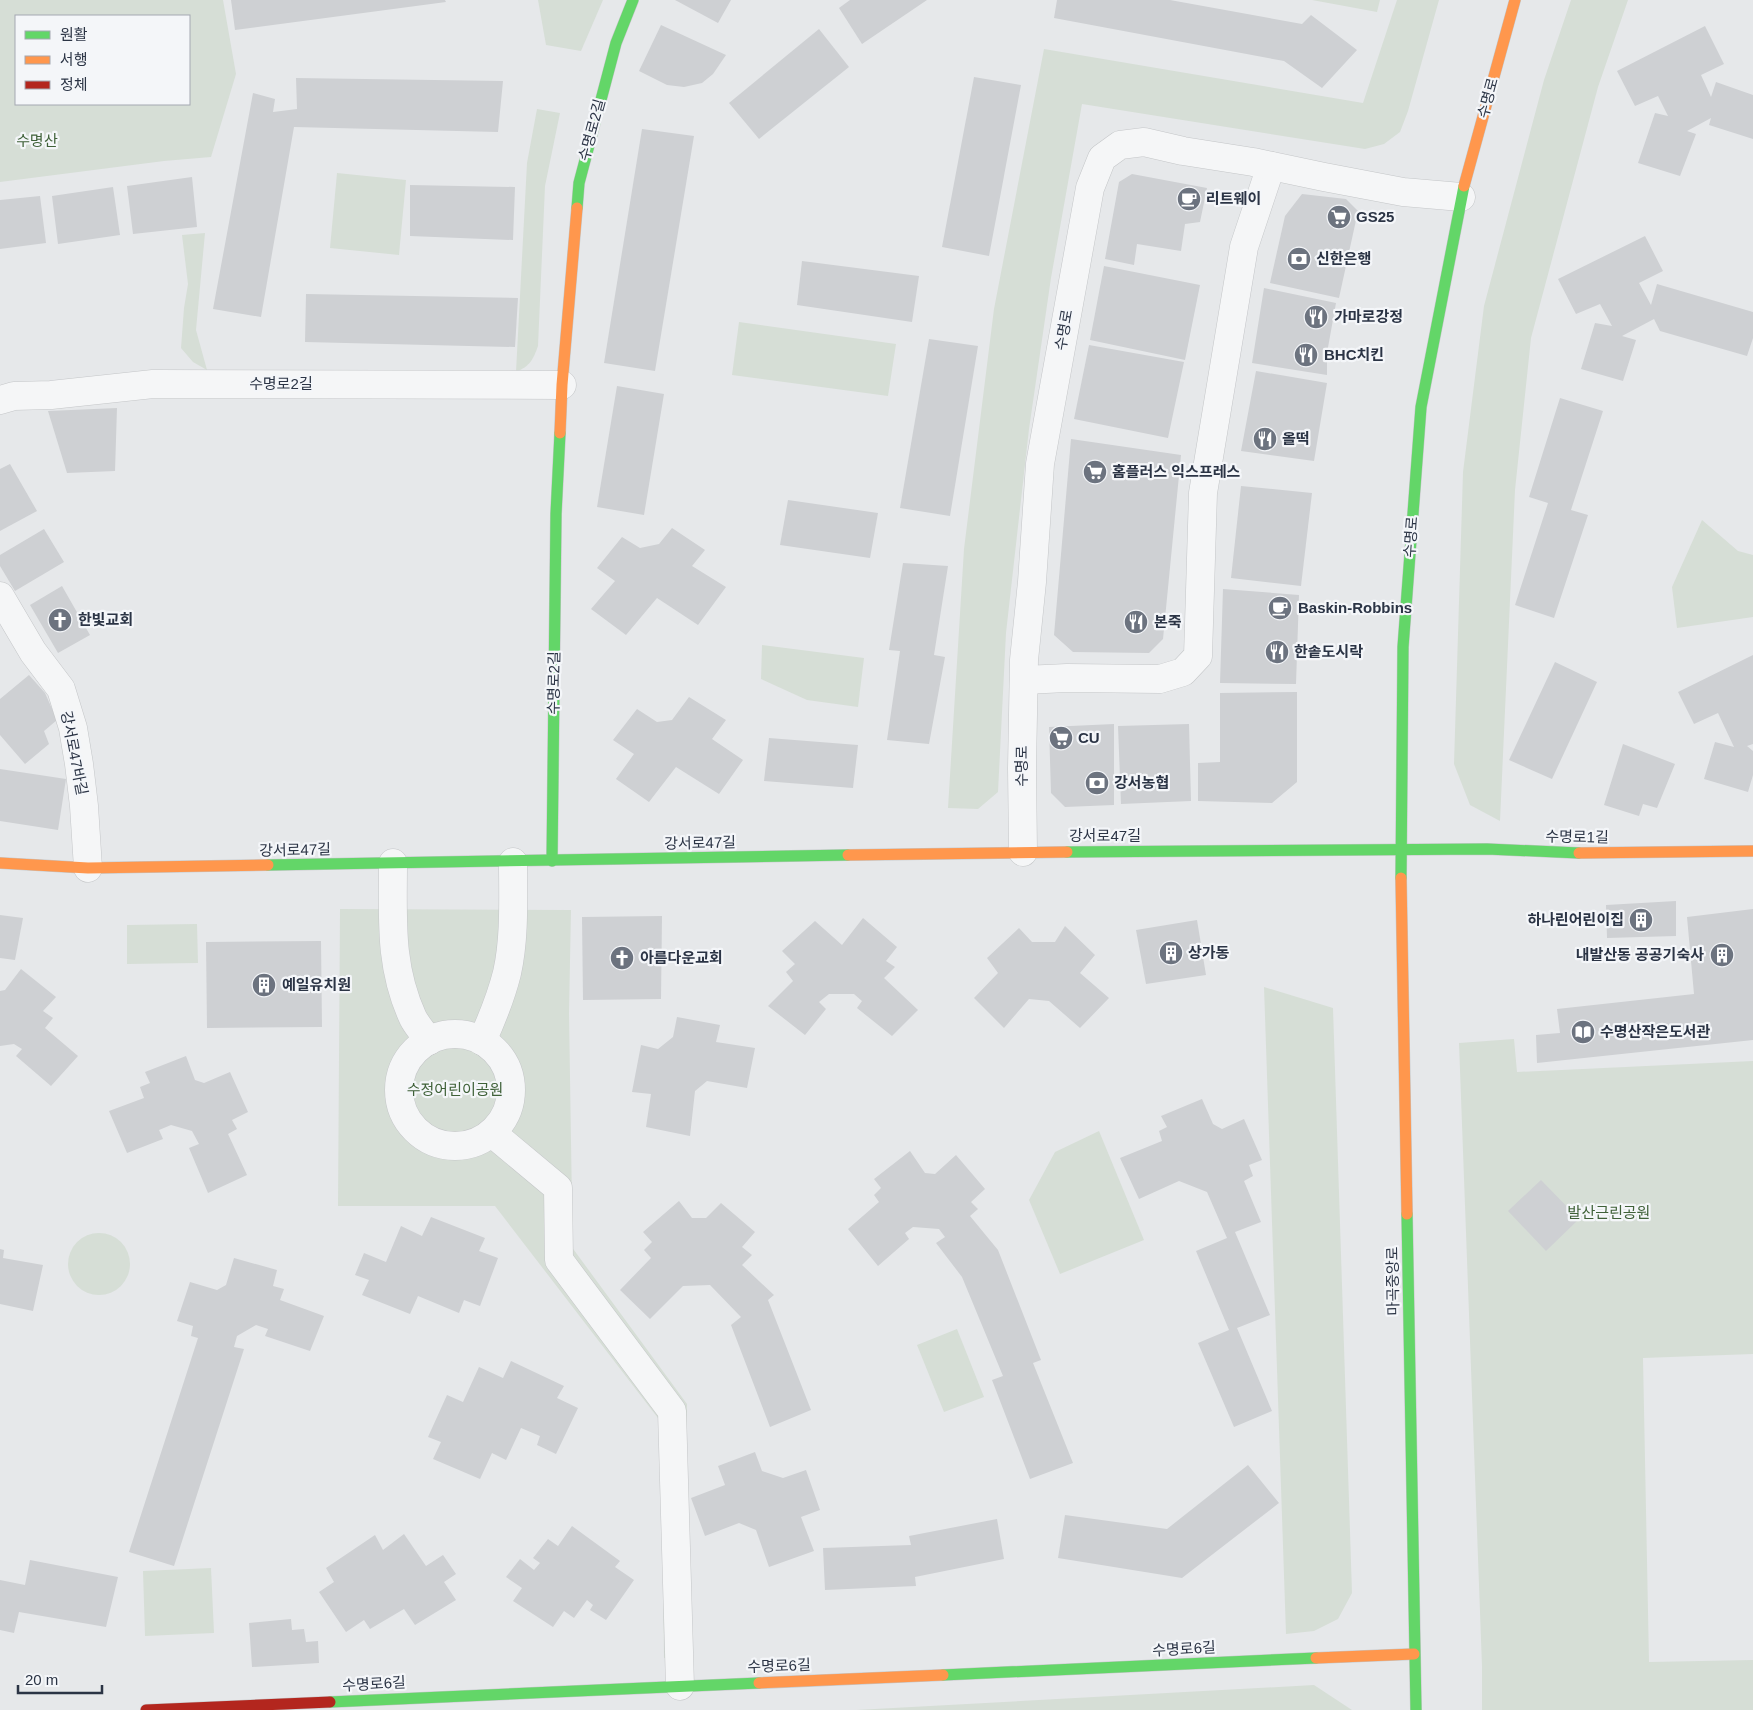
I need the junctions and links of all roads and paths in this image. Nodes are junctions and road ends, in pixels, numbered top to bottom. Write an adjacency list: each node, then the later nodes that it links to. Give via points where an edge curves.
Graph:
1 (633, 0): 5 (street, 수명로2길, via 616,43 579,183)
2 (1514, 0): 4 (street, 수명로)
3 (1272, 166): 4 (street, 수명로, via 1403,192); 8 (street, via 1244,247 1203,493 1198,656 1183,672 1160,679); 8 (street, 수명로, via 1144,142 1120,145 1102,158 1090,188 1040,464)
4 (1461, 197): 9 (street, 수명로, via 1421,407 1403,647)
5 (562, 385): 6 (street, 수명로2길, via 153,384 14,396); 12 (street, 수명로2길, via 556,514)
6 (0, 400)
7 (0, 596): 16 (street, 강서로47바길, via 32,652 61,689 73,728 79,764)
8 (1024, 680): 11 (street, 수명로)
9 (1400, 851): 10 (street, 수명로1길); 11 (street, 강서로47길); 20 (street, 마곡중앙로)
10 (1753, 851)
11 (1023, 852): 12 (street, 강서로47길)
12 (552, 861): 13 (street, 강서로47길)
13 (514, 862): 15 (street, 강서로47길); 18 (street, via 507,972)
14 (0, 863): 16 (street, 강서로47길)
15 (393, 863): 16 (street, 강서로47길); 17 (street, via 396,969 414,1020)
16 (88, 868)
17 (429, 1040): 18 (street, via 447,1034 465,1035); 19 (street, via 413,1052 403,1068 398,1087 400,1106 408,1123 422,1136 440,1144 458,1146 476,1142)
18 (482, 1041): 19 (street, via 496,1052 506,1067 511,1084 510,1102)
19 (492, 1133): 21 (street, via 558,1188 559,1260 672,1411)
20 (1414, 1654): 21 (street, 수명로6길); 24 (street, 마곡중앙로)
21 (680, 1686): 22 (street, 수명로6길)
22 (292, 1706): 23 (street, 수명로6길)
23 (146, 1710)
24 (1416, 1710)

